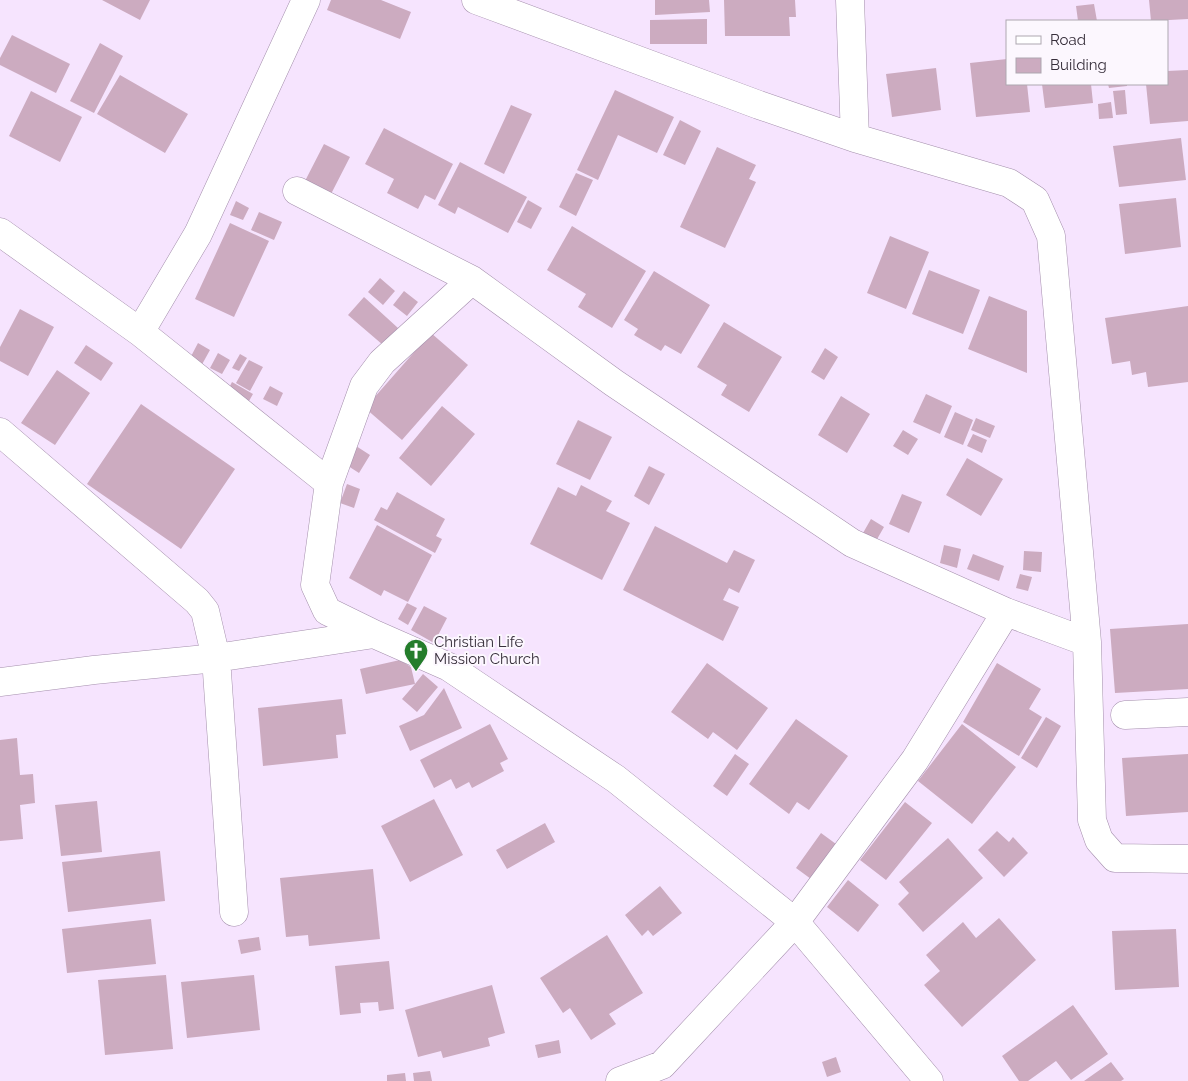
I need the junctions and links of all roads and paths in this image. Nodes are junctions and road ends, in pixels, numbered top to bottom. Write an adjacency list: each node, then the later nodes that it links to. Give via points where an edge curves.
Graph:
1 (306, 0): 8 (street, via 198,234)
2 (476, 0): 4 (street)
3 (850, 0): 4 (street)
4 (855, 138): 13 (street, via 1009,183 1035,200 1051,236)
5 (297, 191): 7 (street)
6 (0, 232): 8 (street)
7 (472, 280): 10 (street, via 382,362 364,386); 11 (street, via 614,383 852,543)
8 (140, 332): 10 (street)
9 (0, 432): 14 (street, via 197,601 205,611)
10 (329, 483): 12 (street, via 315,586 327,611)
11 (1006, 612): 13 (street); 20 (street, via 915,760)
12 (374, 634): 14 (street); 20 (street, via 449,667 616,779)
13 (1086, 642): 18 (street, via 1092,820 1099,840 1114,858)
14 (216, 658): 15 (street); 19 (street)
15 (0, 682)
16 (1188, 712): 17 (street)
17 (1125, 715)
18 (1188, 859)
19 (234, 912)
20 (795, 922): 21 (street, via 662,1065); 22 (street)
21 (620, 1081)
22 (929, 1081)

